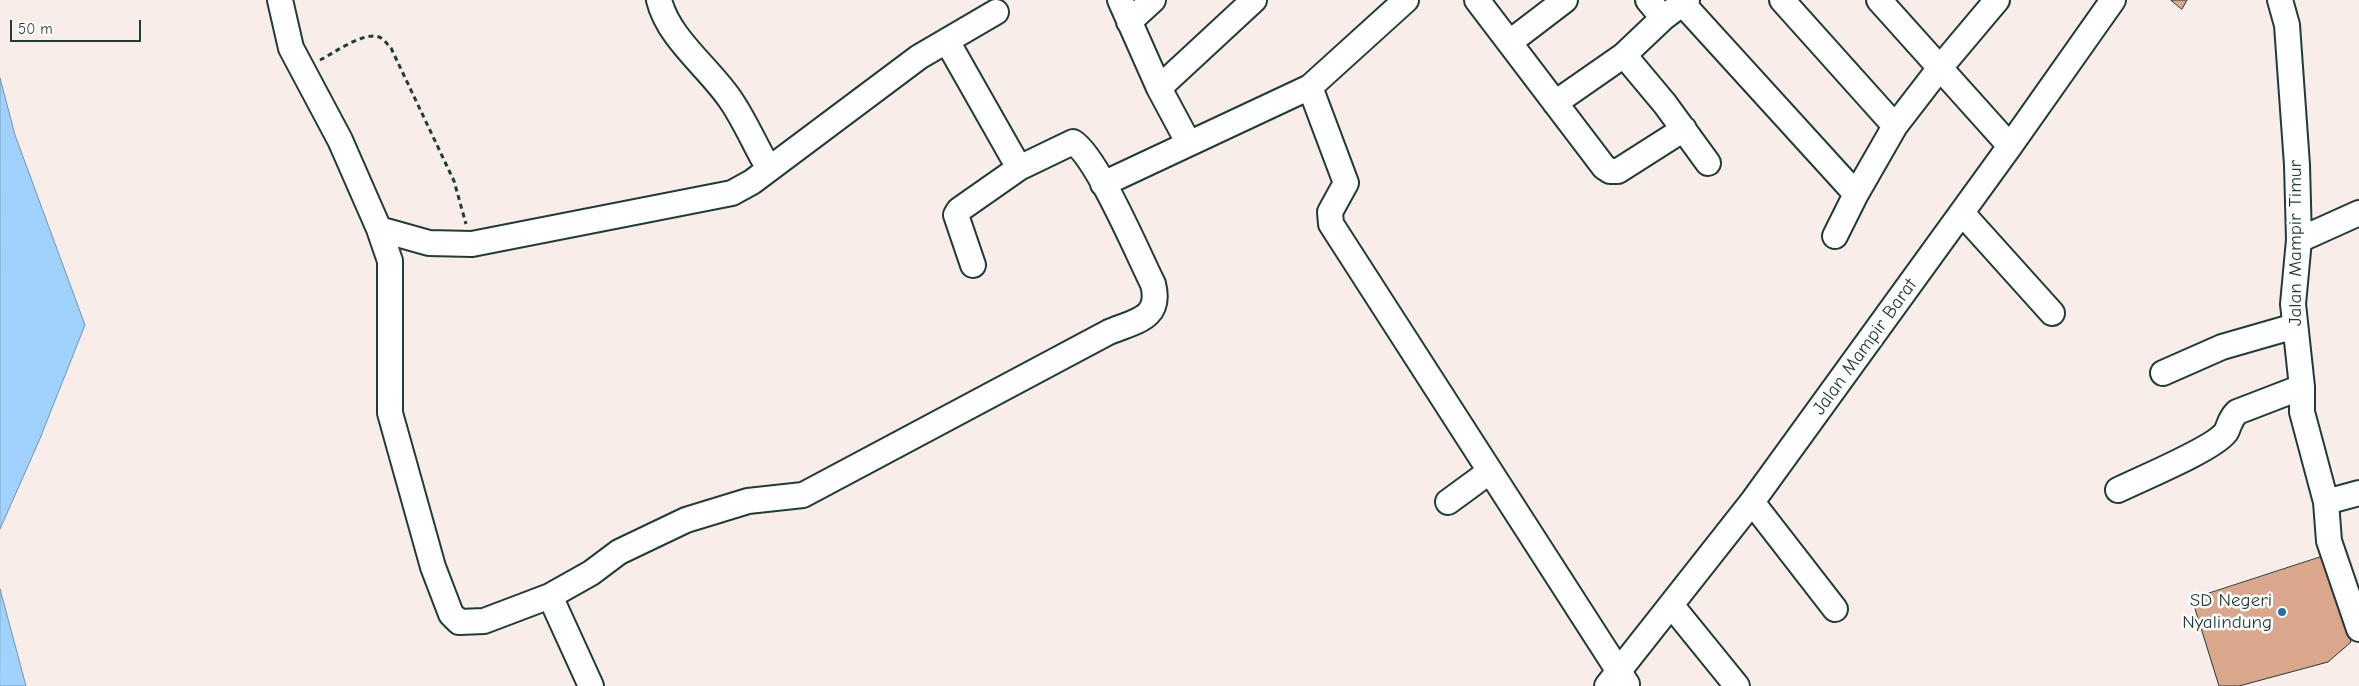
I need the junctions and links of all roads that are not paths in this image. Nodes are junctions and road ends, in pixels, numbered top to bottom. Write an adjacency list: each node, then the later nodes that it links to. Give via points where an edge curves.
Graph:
1 (280, 0): 37 (street, via 291,48 340,140)
2 (659, 0): 32 (street, via 662,12 680,39 732,102)
3 (1120, 0): 18 (street)
4 (1153, 0): 18 (street)
5 (1254, 0): 24 (street)
6 (1406, 0): 23 (street)
7 (1477, 0): 20 (street)
8 (1565, 0): 20 (street)
9 (1648, 0): 17 (street)
10 (1782, 0): 26 (street)
11 (1879, 0): 22 (street)
12 (2113, 0): 29 (street, Jalan Mampir Barat)
13 (2280, 0): 39 (street, Jalan Mampir Timur, via 2287,25 2298,165)
14 (1685, 2): 17 (street); 34 (street)
15 (1992, 2): 22 (street)
16 (996, 12): 19 (street)
17 (1663, 18): 21 (street)
18 (1129, 22): 24 (street)
19 (947, 41): 31 (street); 32 (street, via 919,57)
20 (1510, 42): 25 (street)
21 (1624, 55): 25 (street); 27 (street)
22 (1939, 69): 26 (street); 29 (street)
23 (1310, 87): 28 (street); 45 (street, via 1346,183 1330,212 1330,224)
24 (1159, 88): 28 (street)
25 (1554, 102): 27 (street, via 1604,168 1610,171 1618,171)
26 (1895, 126): 34 (street)
27 (1684, 129): 30 (street)
28 (1188, 142): 33 (street)
29 (2010, 146): 35 (street, Jalan Mampir Barat)
30 (1708, 163)
31 (1018, 168): 33 (street, via 1073,142 1085,153); 40 (street, via 958,210 956,215)
32 (768, 169): 37 (street, via 732,193 472,244 428,243)
33 (1103, 184): 51 (street, via 1153,284 1156,302 1153,311 803,495 748,501 686,520 620,552)
34 (1856, 194): 38 (street)
35 (1962, 213): 41 (street); 49 (street, Jalan Mampir Barat)
36 (2359, 213): 39 (street)
37 (379, 228): 51 (street, via 390,261 390,413 432,567 451,614 459,622 484,621)
38 (1835, 236)
39 (2299, 240): 42 (street, Jalan Mampir Timur, via 2293,304)
40 (973, 265)
41 (2052, 313)
42 (2295, 326): 43 (street, via 2222,347); 44 (street, Jalan Mampir Timur)
43 (2163, 373)
44 (2302, 387): 46 (street, via 2236,412 2226,431 2210,445); 50 (street, Jalan Mampir Timur, via 2302,412)
45 (1489, 472): 48 (street); 55 (street)
46 (2118, 490)
47 (2359, 493): 50 (street)
48 (1448, 502)
49 (1752, 502): 52 (street, Jalan Mampir Barat); 53 (street)
50 (2326, 502): 54 (street, Jalan Mampir Timur, via 2329,541)
51 (550, 596): 56 (street)
52 (1672, 606): 55 (street, Jalan Mampir Barat); 57 (street)
53 (1835, 609)
54 (2359, 629)
55 (1618, 682)
56 (591, 686)
57 (1737, 686)

